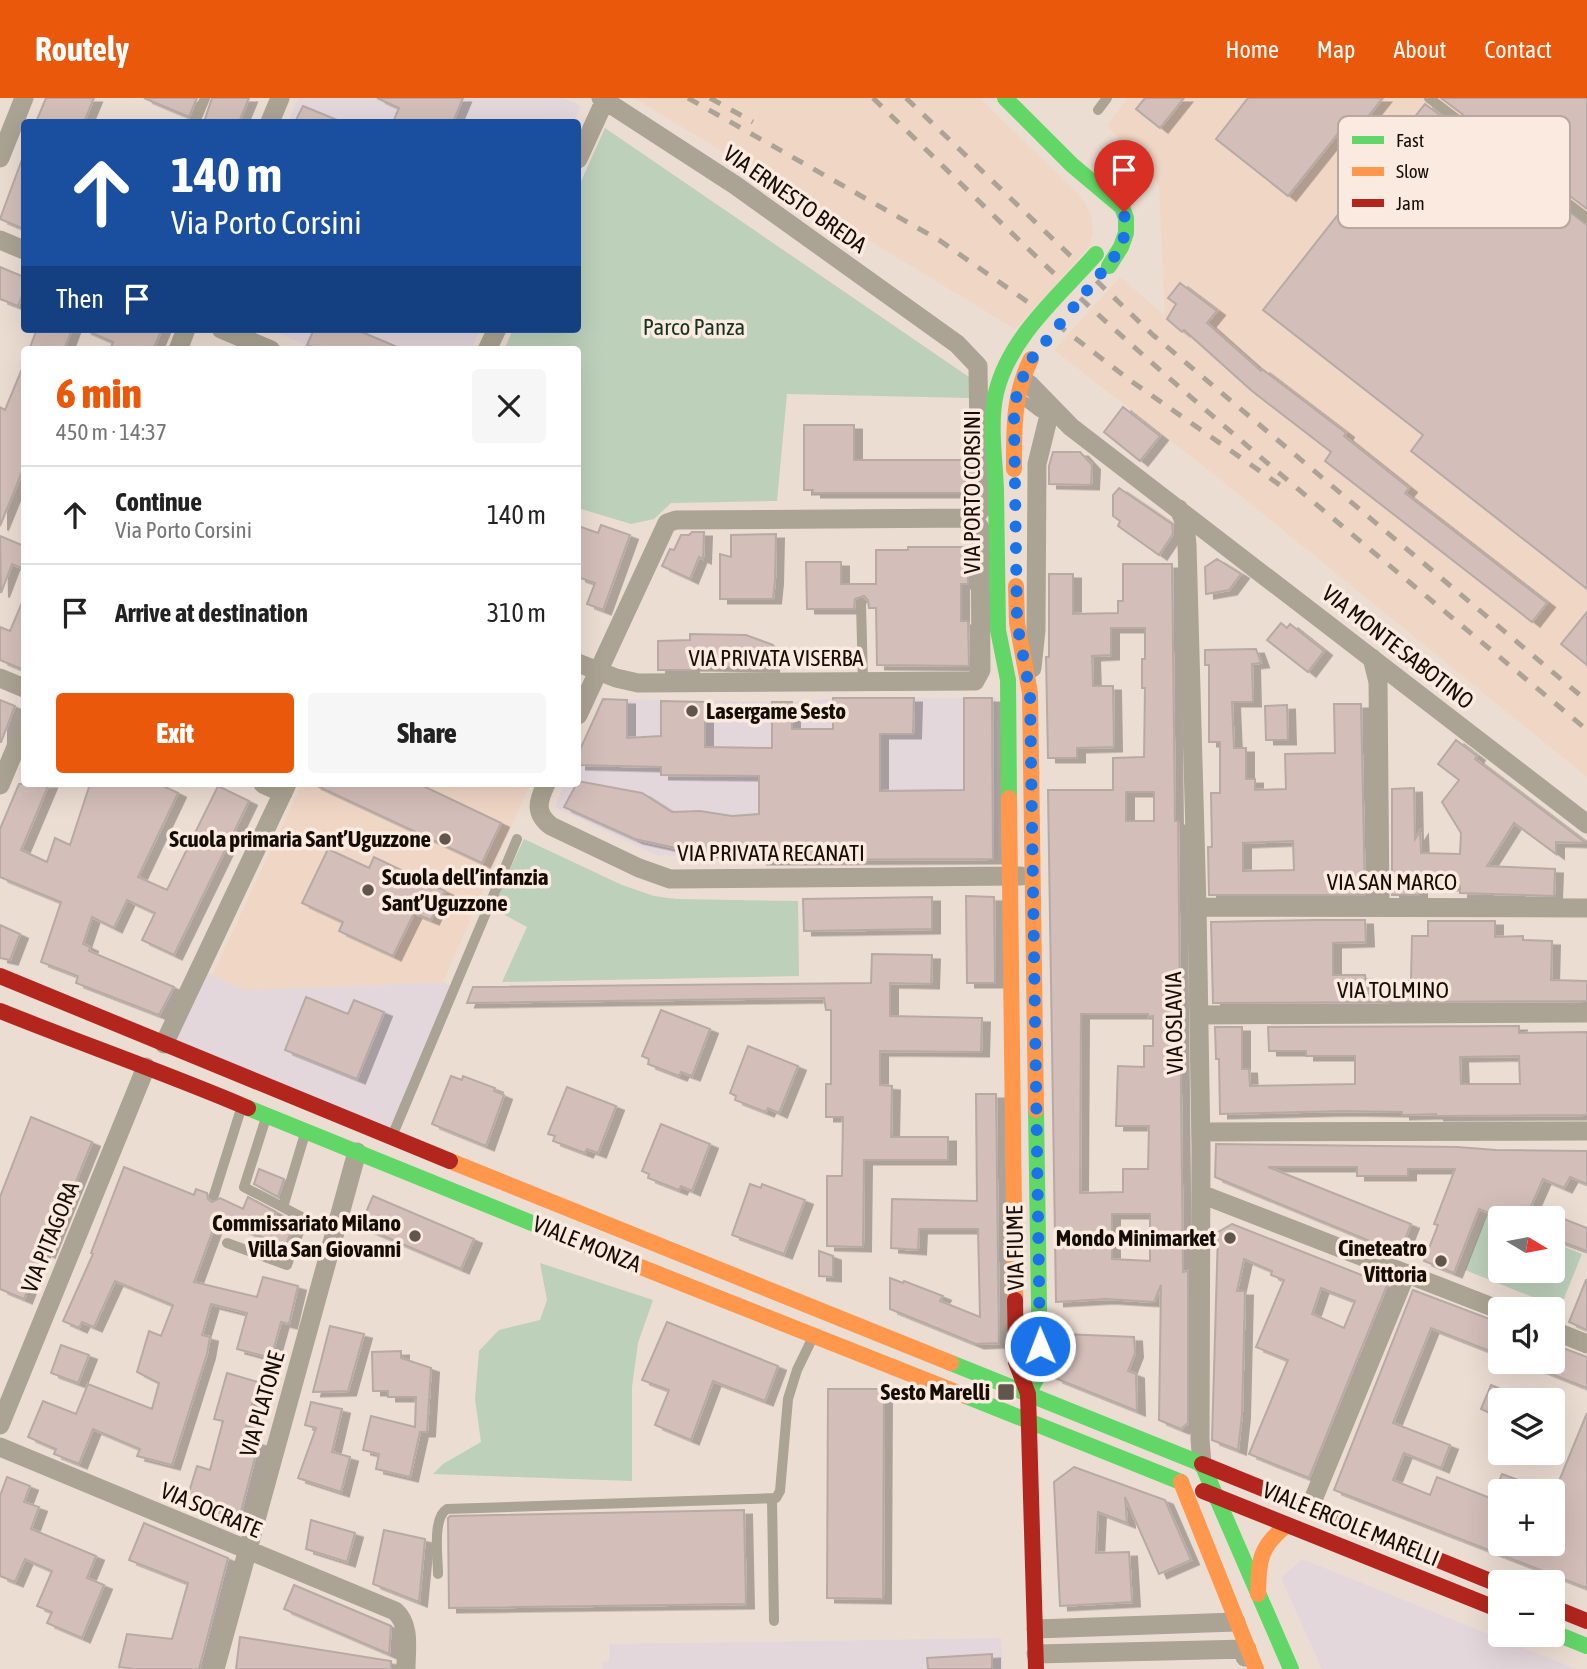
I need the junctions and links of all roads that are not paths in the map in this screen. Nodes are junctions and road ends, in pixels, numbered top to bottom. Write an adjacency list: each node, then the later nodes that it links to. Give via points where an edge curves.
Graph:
1 (24, 98): 13 (street)
2 (205, 98): 10 (lane)
3 (280, 98): 11 (street)
4 (1004, 98): 14 (main road)
5 (1107, 98): 8 (lane)
6 (1429, 98): 9 (lane)
7 (603, 99): 12 (street); 25 (street, VIA ERNESTO BREDA, via 735,185)
8 (1098, 110)
9 (1453, 116)
10 (196, 119)
11 (271, 119)
12 (581, 152)
13 (0, 158)
14 (1095, 185): 16 (main road); 21 (main road, via 1120,205 1126,218 1124,242)
15 (1570, 205): 17 (lane)
16 (1106, 218)
17 (1587, 218)
18 (0, 240): 20 (street)
19 (1105, 240): 50 (main road, VIA PORTO CORSINI, bridge, via 1017,346 1002,375 995,409 998,630 1007,680)
20 (21, 249)
21 (1105, 272)
22 (231, 333): 23 (street)
23 (261, 346)
24 (1041, 347): 28 (main road, VIA PORTO CORSINI, bridge, via 1029,362 1017,392)
25 (988, 366): 30 (street, VIA PORTO CORSINI, via 980,507)
26 (1028, 393): 27 (street)
27 (1050, 411): 29 (street); 42 (street, VIA PORTO CORSINI, via 1037,464 1036,630)
28 (1014, 490)
29 (1179, 509): 31 (street, VIA MONTE SABOTINO); 33 (street, VIA OSLAVIA, via 1186,532)
30 (973, 517): 36 (street, via 667,523); 38 (street, VIA PORTO CORSINI, via 980,528)
31 (1230, 550): 33 (street, VIA OSLAVIA, via 1203,549); 39 (street, VIA MONTE SABOTINO, via 1372,658)
32 (1016, 570): 42 (main road, VIA PORTO CORSINI, via 1017,623)
33 (1187, 581): 53 (street, VIA OSLAVIA)
34 (862, 603): 40 (lane)
35 (581, 664): 36 (street, VIA PRIVATA VISERBA)
36 (598, 671): 40 (street, VIA PRIVATA VISERBA, via 638,683); 43 (street)
37 (0, 678): 41 (street)
38 (978, 678): 40 (street, VIA PRIVATA VISERBA, via 970,682)
39 (1386, 679): 48 (street, VIA MONTE SABOTINO); 52 (street)
40 (863, 682)
41 (21, 687)
42 (1030, 693): 51 (main road, VIA PORTO CORSINI)
43 (581, 708)
44 (21, 735): 45 (street)
45 (0, 785)
46 (285, 788): 62 (street)
47 (542, 793): 50 (street, VIA PRIVATA RECANATI, via 538,811 542,820 670,879)
48 (1587, 824)
49 (516, 839): 70 (lane)
50 (1010, 876): 51 (street, VIA PRIVATA RECANATI); 56 (main road, VIA PORTO CORSINI)
51 (1033, 876): 57 (main road, VIA PORTO CORSINI)
52 (1380, 906): 53 (street, VIA SAN MARCO); 54 (street, VIA SAN MARCO)
53 (1197, 907): 61 (street, VIA OSLAVIA)
54 (1587, 908)
55 (0, 976): 58 (main road, VIALE MONZA)
56 (1011, 976): 72 (main road, VIA FIUME)
57 (1034, 979): 73 (main road, VIA FIUME)
58 (31, 1007): 59 (main road, VIALE MONZA); 62 (main road, VIALE MONZA); 63 (main road, VIALE MONZA, via 118,1058)
59 (0, 1012)
60 (1587, 1013): 61 (street, VIA TOLMINO)
61 (1199, 1015): 68 (street, VIA OSLAVIA)
62 (164, 1044): 63 (main road); 65 (main road, VIALE MONZA)
63 (146, 1067): 64 (main road, VIALE MONZA); 90 (street, VIA PITAGORA)
64 (242, 1105): 66 (main road, VIALE MONZA); 75 (lane)
65 (289, 1109): 66 (main road, VIALE MONZA); 69 (main road, VIALE MONZA); 70 (main road, VIALE MONZA)
66 (267, 1115): 76 (lane, via 244,1187)
67 (1587, 1130): 68 (street)
68 (1201, 1132): 74 (street, VIA OSLAVIA)
69 (305, 1133): 71 (main road, VIALE MONZA); 76 (lane)
70 (391, 1138): 84 (main road, VIALE MONZA)
71 (357, 1152): 78 (street, VIA PLATONE); 83 (main road, VIALE MONZA)
72 (1014, 1185): 73 (lane); 88 (main road, VIA FIUME, via 1016,1362)
73 (1038, 1185): 88 (main road, VIA FIUME, via 1040,1372)
74 (1201, 1194): 80 (street); 92 (street, VIA OSLAVIA)
75 (214, 1195)
76 (283, 1207): 77 (lane)
77 (304, 1218): 78 (lane); 79 (lane, via 287,1265)
78 (334, 1234): 98 (street, VIA PLATONE)
79 (227, 1243)
80 (1406, 1274): 81 (street); 96 (street)
81 (1488, 1305)
82 (1565, 1335): 85 (street)
83 (813, 1336): 87 (main road, VIALE MONZA); 95 (lane, via 792,1384 780,1491)
84 (891, 1338): 86 (main road, VIALE ERCOLE MARELLI)
85 (1587, 1344)
86 (913, 1347): 87 (lane); 88 (main road, VIALE ERCOLE MARELLI)
87 (897, 1369): 89 (main road, VIALE ERCOLE MARELLI)
88 (1028, 1394): 89 (main road); 92 (main road, VIALE ERCOLE MARELLI)
89 (1028, 1421): 93 (main road, VIALE ERCOLE MARELLI); 108 (main road)
90 (0, 1425)
91 (0, 1447): 98 (street, VIA SOCRATE)
92 (1202, 1464): 93 (main road); 94 (main road); 96 (main road, VIALE ERCOLE MARELLI)
93 (1181, 1482): 94 (main road, VIALE ERCOLE MARELLI); 106 (main road)
94 (1216, 1496): 97 (main road, VIALE ERCOLE MARELLI); 101 (main road)
95 (772, 1499): 99 (lane, via 447,1509 438,1524); 105 (lane)
96 (1310, 1507): 100 (main road, VIALE ERCOLE MARELLI)
97 (1287, 1525): 101 (main road, via 1267,1540 1259,1556); 102 (main road, VIALE ERCOLE MARELLI)
98 (246, 1551): 114 (street, VIA PLATONE); 115 (street, VIA SOCRATE, via 391,1609 402,1618 405,1628)
99 (438, 1574)
100 (1488, 1580)
101 (1258, 1594): 118 (main road)
102 (1488, 1605)
103 (1565, 1611): 104 (main road)
104 (1586, 1617)
105 (774, 1621)
106 (1236, 1622): 107 (street); 111 (main road)
107 (1077, 1628): 108 (street); 113 (street)
108 (1035, 1629): 112 (main road)
109 (1565, 1637): 110 (main road)
110 (1587, 1646)
111 (1247, 1649): 113 (street); 116 (street); 117 (main road)
112 (1036, 1661): 113 (street)
113 (1079, 1661)
114 (215, 1669)
115 (405, 1669)
116 (1242, 1669)
117 (1256, 1669)
118 (1291, 1669)

